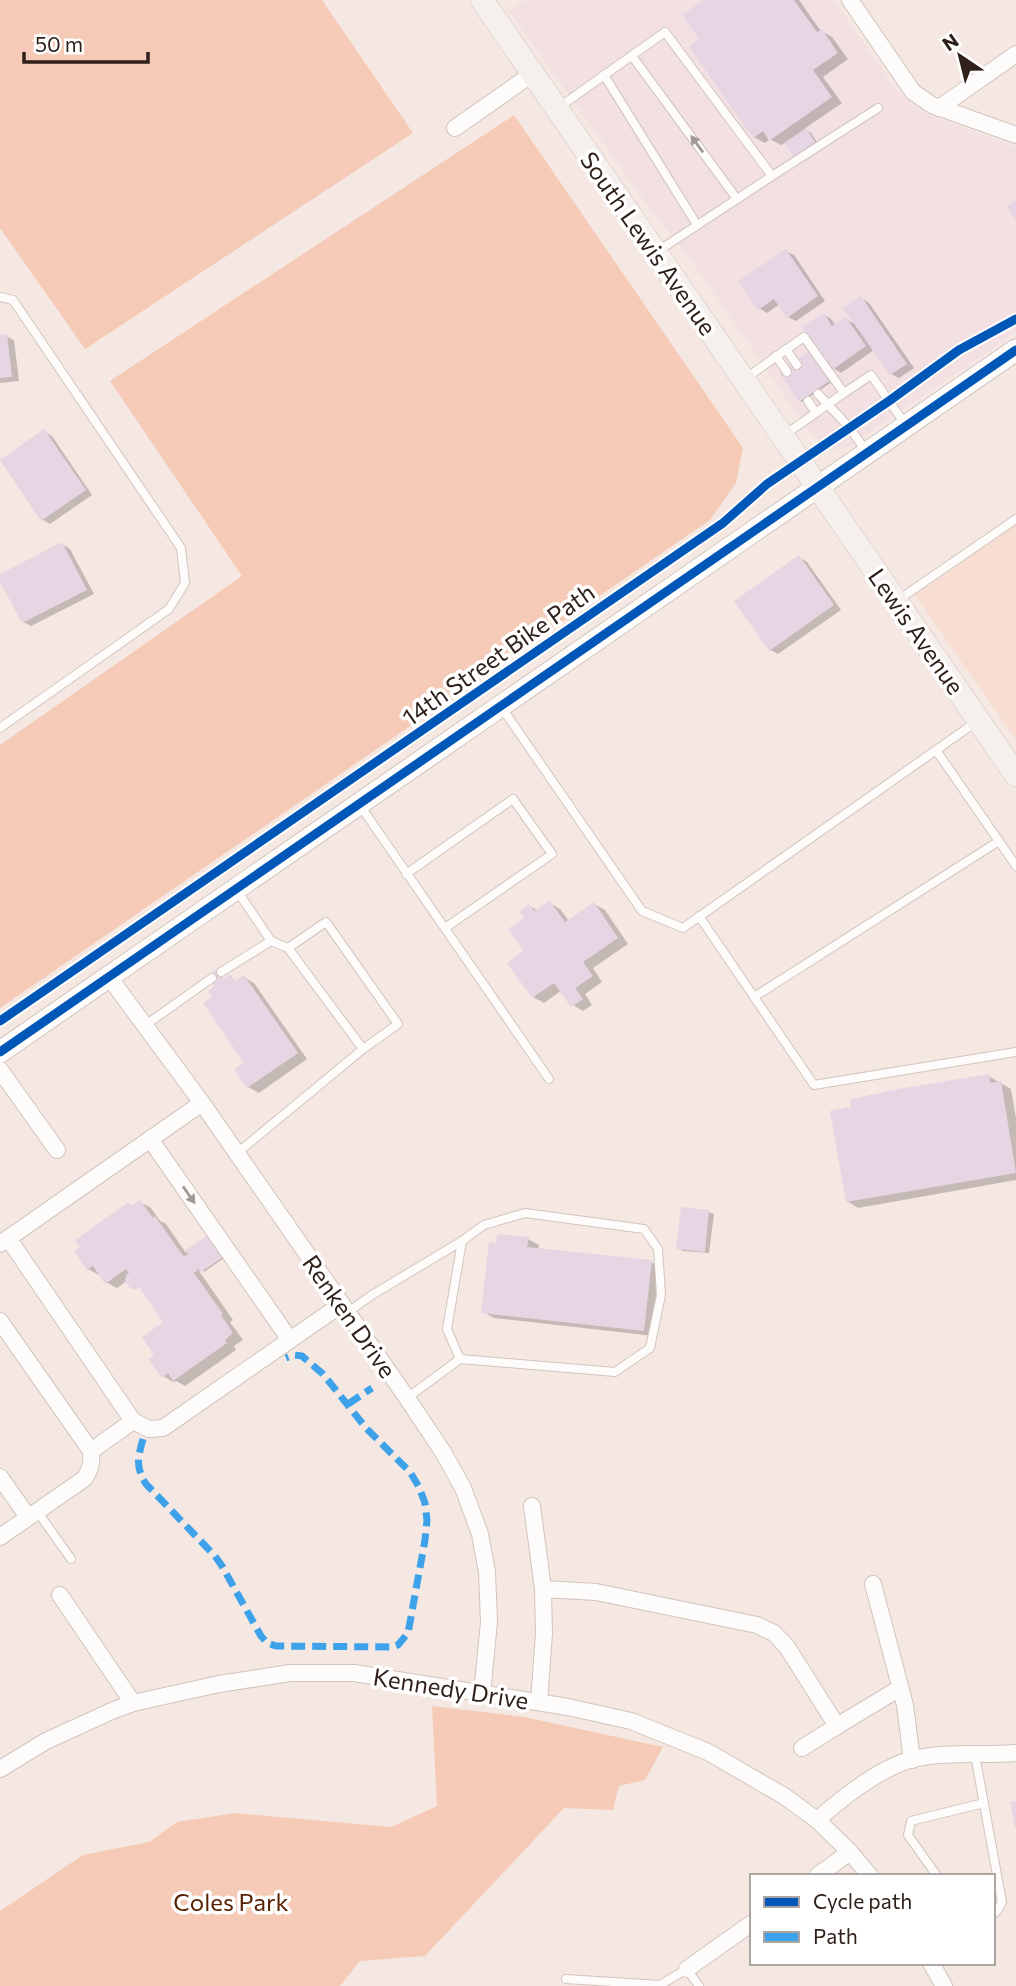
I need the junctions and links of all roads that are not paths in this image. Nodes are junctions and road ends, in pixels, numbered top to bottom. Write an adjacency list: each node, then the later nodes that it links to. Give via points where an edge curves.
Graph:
1 (482, 0): 5 (main road, South Lewis Avenue)
2 (850, 0): 7 (street, via 914,92)
3 (1016, 54): 7 (street)
4 (632, 56): 6 (lane); 12 (lane, via 665,32); 13 (lane, one-way to 4)
5 (532, 74): 9 (main road, South Lewis Avenue); 10 (street)
6 (604, 75): 9 (lane); 14 (lane)
7 (939, 107): 11 (street)
8 (878, 108): 12 (lane)
9 (556, 109): 15 (main road, South Lewis Avenue)
10 (455, 128)
11 (1016, 135)
12 (772, 176): 13 (lane)
13 (737, 199): 14 (lane)
14 (697, 225): 15 (lane)
15 (656, 253): 22 (main road, South Lewis Avenue)
16 (0, 297): 36 (lane, via 13,300 181,548 185,583 169,608)
17 (786, 349): 19 (lane); 20 (lane); 23 (lane, via 804,337)
18 (1016, 350): 28 (street)
19 (776, 356): 21 (lane); 22 (lane)
20 (797, 365)
21 (787, 372)
22 (743, 379): 29 (main road, South Lewis Avenue)
23 (844, 393): 26 (lane); 28 (lane, via 871,375)
24 (818, 394): 26 (lane)
25 (808, 401): 27 (lane)
26 (827, 405): 27 (lane); 30 (lane)
27 (816, 413): 29 (lane)
28 (906, 425): 30 (street)
29 (783, 436): 31 (main road, South Lewis Avenue)
30 (867, 453): 31 (street)
31 (818, 486): 33 (main road, Lewis Avenue); 34 (street)
32 (1016, 519): 33 (lane)
33 (896, 602): 35 (main road, Lewis Avenue)
34 (500, 706): 39 (street); 44 (lane, via 642,911 683,928)
35 (978, 721): 37 (lane); 38 (main road, Lewis Avenue)
36 (0, 728)
37 (936, 750): 40 (lane); 44 (lane)
38 (1016, 775)
39 (359, 804): 42 (lane); 43 (street)
40 (999, 841): 41 (lane); 51 (lane)
41 (1016, 866)
42 (406, 874): 45 (lane); 45 (lane, via 513,799 529,821 552,854)
43 (236, 889): 46 (lane); 49 (street)
44 (699, 916): 51 (lane)
45 (445, 929): 57 (lane)
46 (271, 941): 47 (lane); 48 (lane)
47 (288, 948): 53 (lane); 53 (lane, via 326,922 398,1024)
48 (221, 972)
49 (109, 977): 52 (street, Renken Drive); 54 (street)
50 (212, 978): 52 (lane)
51 (754, 997): 55 (lane, via 814,1085)
52 (144, 1026): 58 (street, Renken Drive)
53 (363, 1049): 61 (lane)
54 (0, 1052)
55 (1016, 1054)
56 (0, 1070): 60 (street)
57 (549, 1079)
58 (201, 1103): 59 (street); 61 (street, Renken Drive)
59 (150, 1139): 62 (street); 66 (street, one-way to 66)
60 (57, 1150)
61 (236, 1154): 64 (street, Renken Drive)
62 (4, 1241): 69 (street)
63 (462, 1241): 64 (lane); 67 (lane, via 447,1329); 67 (lane, via 484,1224 525,1213 643,1229 658,1249 661,1295 650,1348 615,1372)
64 (345, 1308): 66 (street); 68 (street, Renken Drive)
65 (0, 1321): 70 (street)
66 (290, 1340): 69 (street, via 163,1428 149,1429)
67 (460, 1359): 68 (lane)
68 (407, 1398): 80 (street, Renken Drive, via 463,1488 480,1534 488,1572 489,1622)
69 (133, 1421): 70 (street)
70 (91, 1451): 73 (street, via 90,1470 84,1479)
71 (0, 1477): 73 (street)
72 (532, 1506): 77 (street)
73 (33, 1514): 74 (street); 75 (lane)
74 (0, 1537)
75 (71, 1559)
76 (873, 1584): 79 (street)
77 (543, 1589): 81 (street); 83 (street, via 596,1592 757,1625 775,1633)
78 (60, 1595): 82 (street)
79 (900, 1688): 83 (street); 87 (street)
80 (482, 1694): 81 (street, Kennedy Drive); 82 (street, Kennedy Drive, via 354,1673 290,1673)
81 (539, 1702): 90 (street, Kennedy Drive, via 631,1721 708,1752)
82 (133, 1703): 88 (street, Kennedy Drive, via 46,1741)
83 (837, 1726): 84 (street)
84 (802, 1748)
85 (1016, 1753): 86 (street)
86 (975, 1755): 87 (street); 89 (lane)
87 (912, 1759): 90 (street, via 875,1776)
88 (0, 1769)
89 (984, 1803): 94 (lane, via 911,1821 908,1835); 95 (lane, via 1002,1902)
90 (817, 1820): 91 (street, Kennedy Drive)
91 (850, 1852): 92 (street); 93 (street, Kennedy Drive)
92 (820, 1874)
93 (868, 1874)
94 (936, 1874)
95 (995, 1912)
96 (750, 1924): 98 (street)
97 (932, 1965): 101 (street)
98 (687, 1969): 99 (lane, via 660,1985); 100 (lane)
99 (566, 1979)
100 (699, 1986)
101 (944, 1986)

